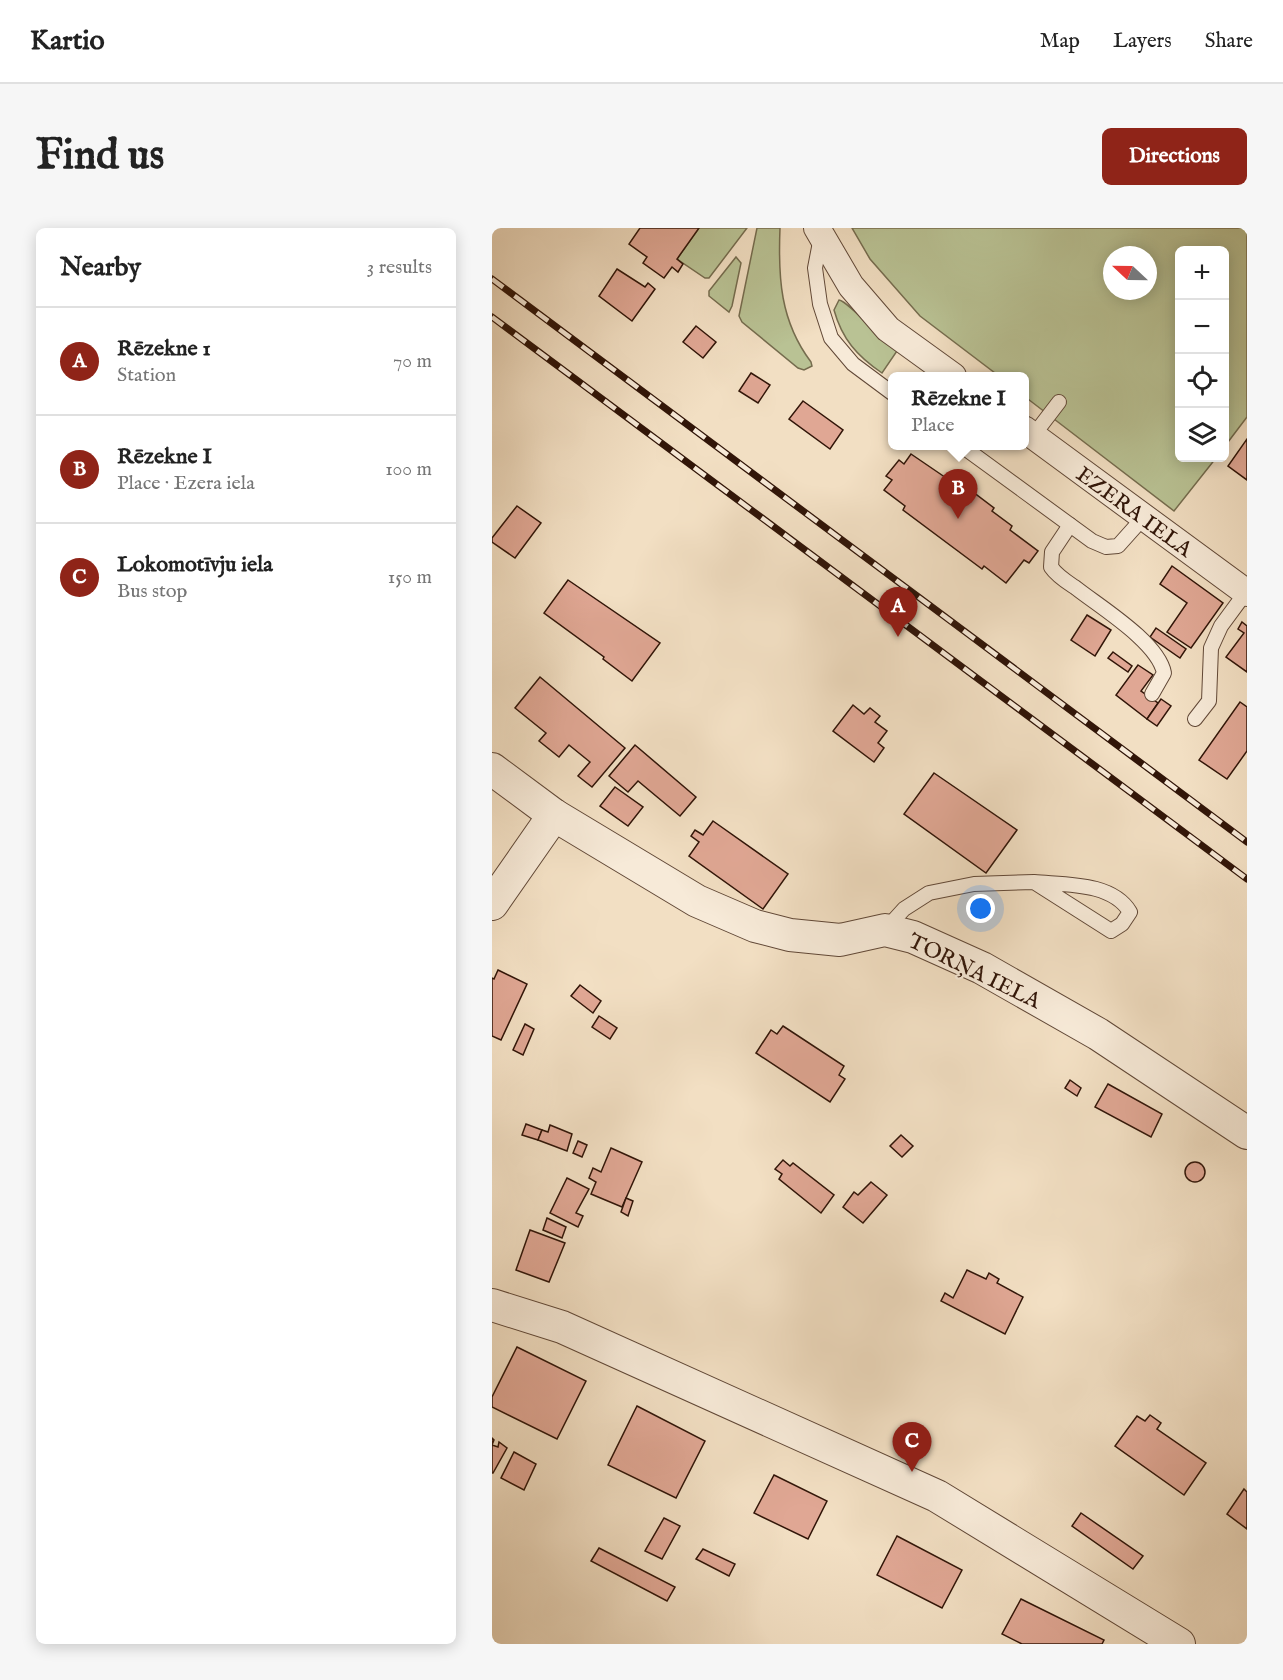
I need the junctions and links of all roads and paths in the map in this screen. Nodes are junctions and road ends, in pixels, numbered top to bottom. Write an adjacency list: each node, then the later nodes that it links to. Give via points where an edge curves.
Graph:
1 (819, 232): 2 (street, via 851,286 888,329); 3 (lane, via 815,268 831,338 853,364)
2 (947, 372)
3 (888, 390)
4 (1059, 402): 5 (lane)
5 (1029, 432)
6 (1029, 434): 8 (street, EZERA IELA)
7 (967, 450): 9 (lane)
8 (1143, 518): 9 (lane, via 1118,546 1106,548); 10 (street, EZERA IELA)
9 (1070, 525): 11 (lane, via 1052,552 1051,567 1155,654 1164,673)
10 (1245, 587): 12 (lane, via 1211,648 1209,701)
11 (1152, 694)
12 (1195, 719)
13 (492, 770): 14 (street, TORŅA IELA)
14 (554, 815): 16 (street); 17 (street, TORŅA IELA, via 697,901 755,926 790,935 840,940)
15 (1034, 882): 15 (lane, via 1111,931 1130,912 1123,900 1086,886); 17 (lane, via 974,884 929,893 904,909)
16 (492, 904)
17 (885, 930): 18 (street, TORŅA IELA, via 913,937 982,968 1098,1034)
18 (1247, 1133)
19 (492, 1305): 20 (street, via 562,1327 937,1496)
20 (1179, 1644)

